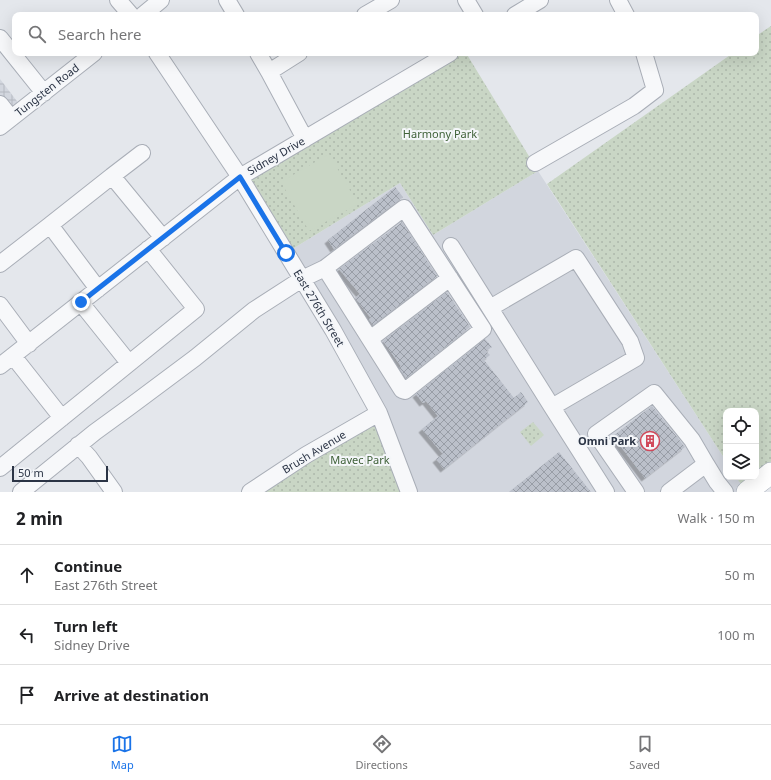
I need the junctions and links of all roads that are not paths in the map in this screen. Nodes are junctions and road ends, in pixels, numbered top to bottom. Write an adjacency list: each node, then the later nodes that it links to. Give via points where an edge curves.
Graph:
1 (118, 0): 8 (street)
2 (161, 0): 9 (street)
3 (227, 0): 10 (street)
4 (391, 0): 11 (street)
5 (466, 0): 12 (street)
6 (540, 0): 13 (street)
7 (618, 0): 14 (street)
8 (128, 12)
9 (147, 12)
10 (234, 12)
11 (370, 12)
12 (473, 12)
13 (520, 12)
14 (624, 12)
15 (0, 38): 16 (street)
16 (12, 53)
17 (14, 56): 25 (street)
18 (90, 56): 25 (street, Tungsten Road)
19 (159, 56): 32 (street, East 276th Street)
20 (260, 56): 24 (street)
21 (294, 56): 24 (street)
22 (445, 56): 28 (street, Sidney Drive)
23 (645, 56): 30 (street, via 655,90 634,106)
24 (269, 72): 28 (street)
25 (44, 93): 27 (street, Tungsten Road)
26 (0, 104): 27 (street)
27 (6, 123)
28 (305, 139): 32 (street, Sidney Drive)
29 (142, 153): 31 (street)
30 (535, 163)
31 (112, 176): 33 (street); 34 (street)
32 (240, 177): 34 (street, Sidney Drive); 40 (street, East 276th Street)
33 (50, 225): 37 (street); 41 (street)
34 (163, 238): 36 (street, Sidney Drive)
35 (451, 246): 44 (street)
36 (148, 249): 41 (street, Sidney Drive); 48 (street, via 196,308)
37 (0, 264)
38 (325, 268): 39 (street, via 404,208); 40 (street); 45 (street)
39 (450, 278): 45 (street); 45 (street, via 483,329 405,391)
40 (302, 279): 51 (street, East 276th Street); 53 (street, via 254,310 195,358)
41 (98, 289): 42 (street, Sidney Drive)
42 (81, 302): 46 (street, Sidney Drive); 48 (street)
43 (0, 305): 46 (street)
44 (490, 308): 50 (street); 50 (street, via 576,258 630,341 636,358)
45 (370, 339)
46 (29, 344): 47 (street, Sidney Drive)
47 (13, 356): 49 (street, Sidney Drive); 52 (street)
48 (129, 363): 52 (street)
49 (0, 366)
50 (552, 407): 61 (street)
51 (379, 413): 59 (street, Brush Avenue, via 306,455); 60 (street, East 276th Street)
52 (62, 418): 55 (street)
53 (78, 445): 57 (street); 58 (street)
54 (706, 464): 62 (street, via 692,440 654,393 596,434); 63 (street); 64 (street)
55 (0, 468)
56 (771, 473): 65 (main road)
57 (21, 492)
58 (114, 492)
59 (250, 492)
60 (409, 492)
61 (606, 492)
62 (636, 492)
63 (669, 492)
64 (725, 492)
65 (747, 492)

